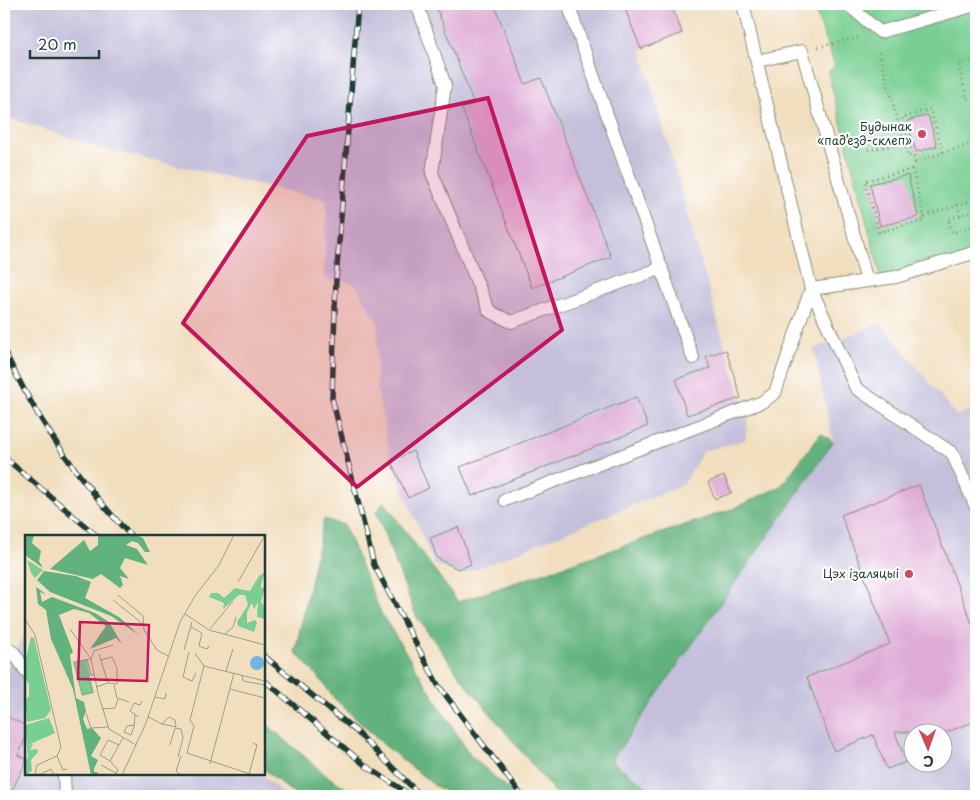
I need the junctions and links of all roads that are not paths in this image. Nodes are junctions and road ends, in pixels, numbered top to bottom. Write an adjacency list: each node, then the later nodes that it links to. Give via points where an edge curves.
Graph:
1 (417, 4): 8 (lane, via 444,85 432,173 489,311 511,322)
2 (568, 4): 8 (lane)
3 (743, 4): 6 (lane)
4 (847, 4): 5 (lane, via 877,33)
5 (976, 5)
6 (756, 61): 9 (lane, via 802,51); 10 (lane)
7 (976, 252): 9 (lane, via 896,277)
8 (662, 268): 11 (lane)
9 (867, 281): 10 (lane)
10 (811, 289): 12 (lane, via 775,393 762,402); 13 (lane, via 856,388 952,454)
11 (693, 358)
12 (505, 500)
13 (976, 508)
14 (4, 646): 15 (lane, via 14,653)
15 (25, 670)
16 (64, 775): 17 (lane)
17 (67, 794)

